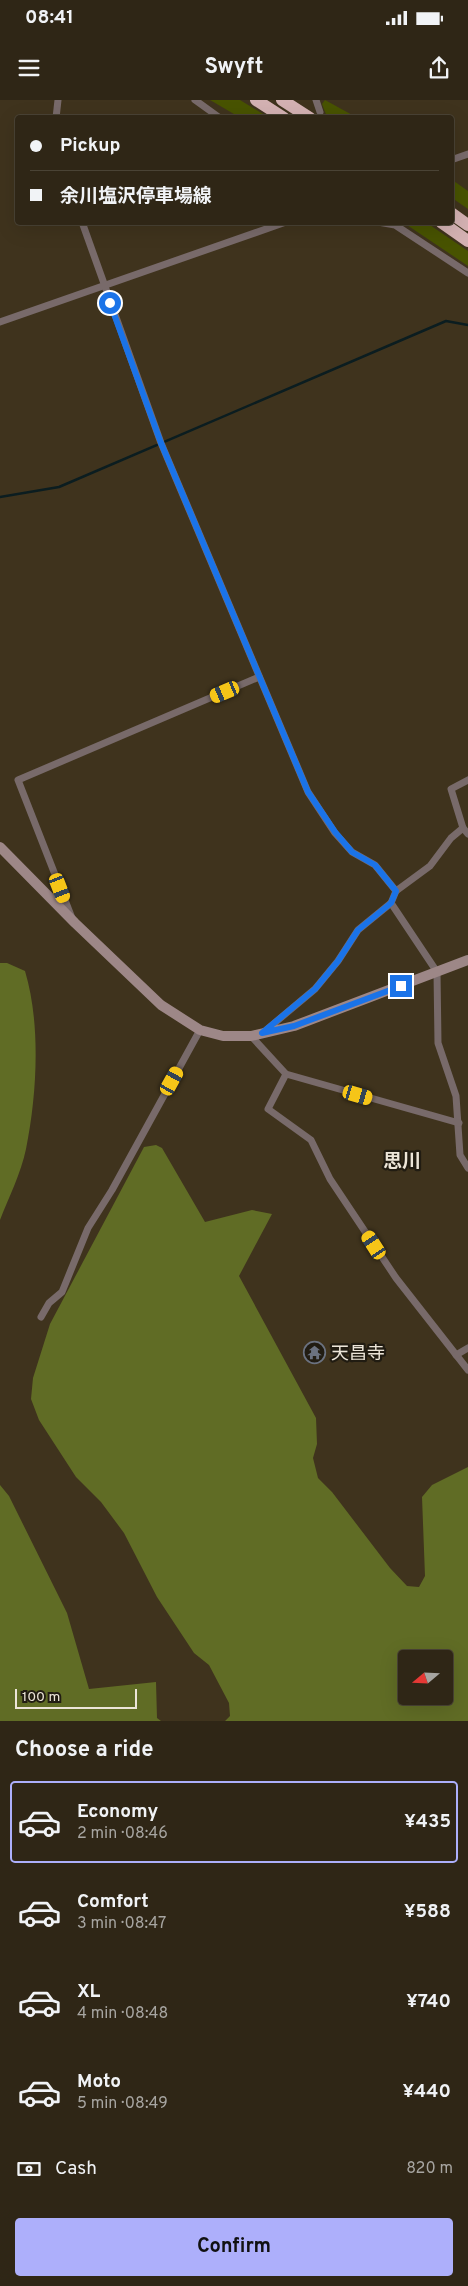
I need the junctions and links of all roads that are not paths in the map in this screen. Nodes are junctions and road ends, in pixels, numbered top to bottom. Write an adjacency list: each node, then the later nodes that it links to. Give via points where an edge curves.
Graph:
1 (58, 100): 6 (street)
2 (195, 100): 7 (street)
3 (256, 100): 8 (highway)
4 (282, 100): 9 (highway)
5 (316, 100): 9 (street)
6 (56, 115)
7 (216, 115)
8 (279, 115)
9 (315, 115)
10 (468, 154): 11 (street)
11 (454, 159)
12 (454, 215): 17 (highway)
13 (83, 225): 20 (street)
14 (277, 225): 20 (street)
15 (394, 225): 19 (street)
16 (445, 225): 18 (highway)
17 (468, 225)
18 (468, 241)
19 (468, 274)
20 (104, 286): 21 (street); 22 (street, via 161,443)
21 (0, 322)
22 (259, 677): 26 (street, via 308,792 352,852 375,865); 28 (street, via 18,780)
23 (468, 780): 24 (street, via 451,789)
24 (465, 831): 26 (street, via 451,838 430,866)
25 (0, 847): 28 (main road)
26 (396, 891): 27 (street)
27 (391, 903): 30 (street); 32 (street, via 358,930 315,989)
28 (75, 923): 31 (main road, via 161,1006)
29 (468, 960): 30 (main road)
30 (437, 972): 32 (main road, via 294,1026); 35 (street, via 438,1043 456,1096)
31 (200, 1030): 33 (main road, via 223,1036); 37 (street, via 88,1228 62,1292 49,1302)
32 (262, 1033): 33 (main road)
33 (251, 1036): 34 (street)
34 (286, 1074): 35 (street); 39 (street, via 268,1109 311,1140 330,1179 396,1278)
35 (458, 1123): 36 (street, via 460,1155)
36 (468, 1168)
37 (41, 1317)
38 (468, 1348): 39 (street)
39 (456, 1355): 40 (street)
40 (468, 1370)

